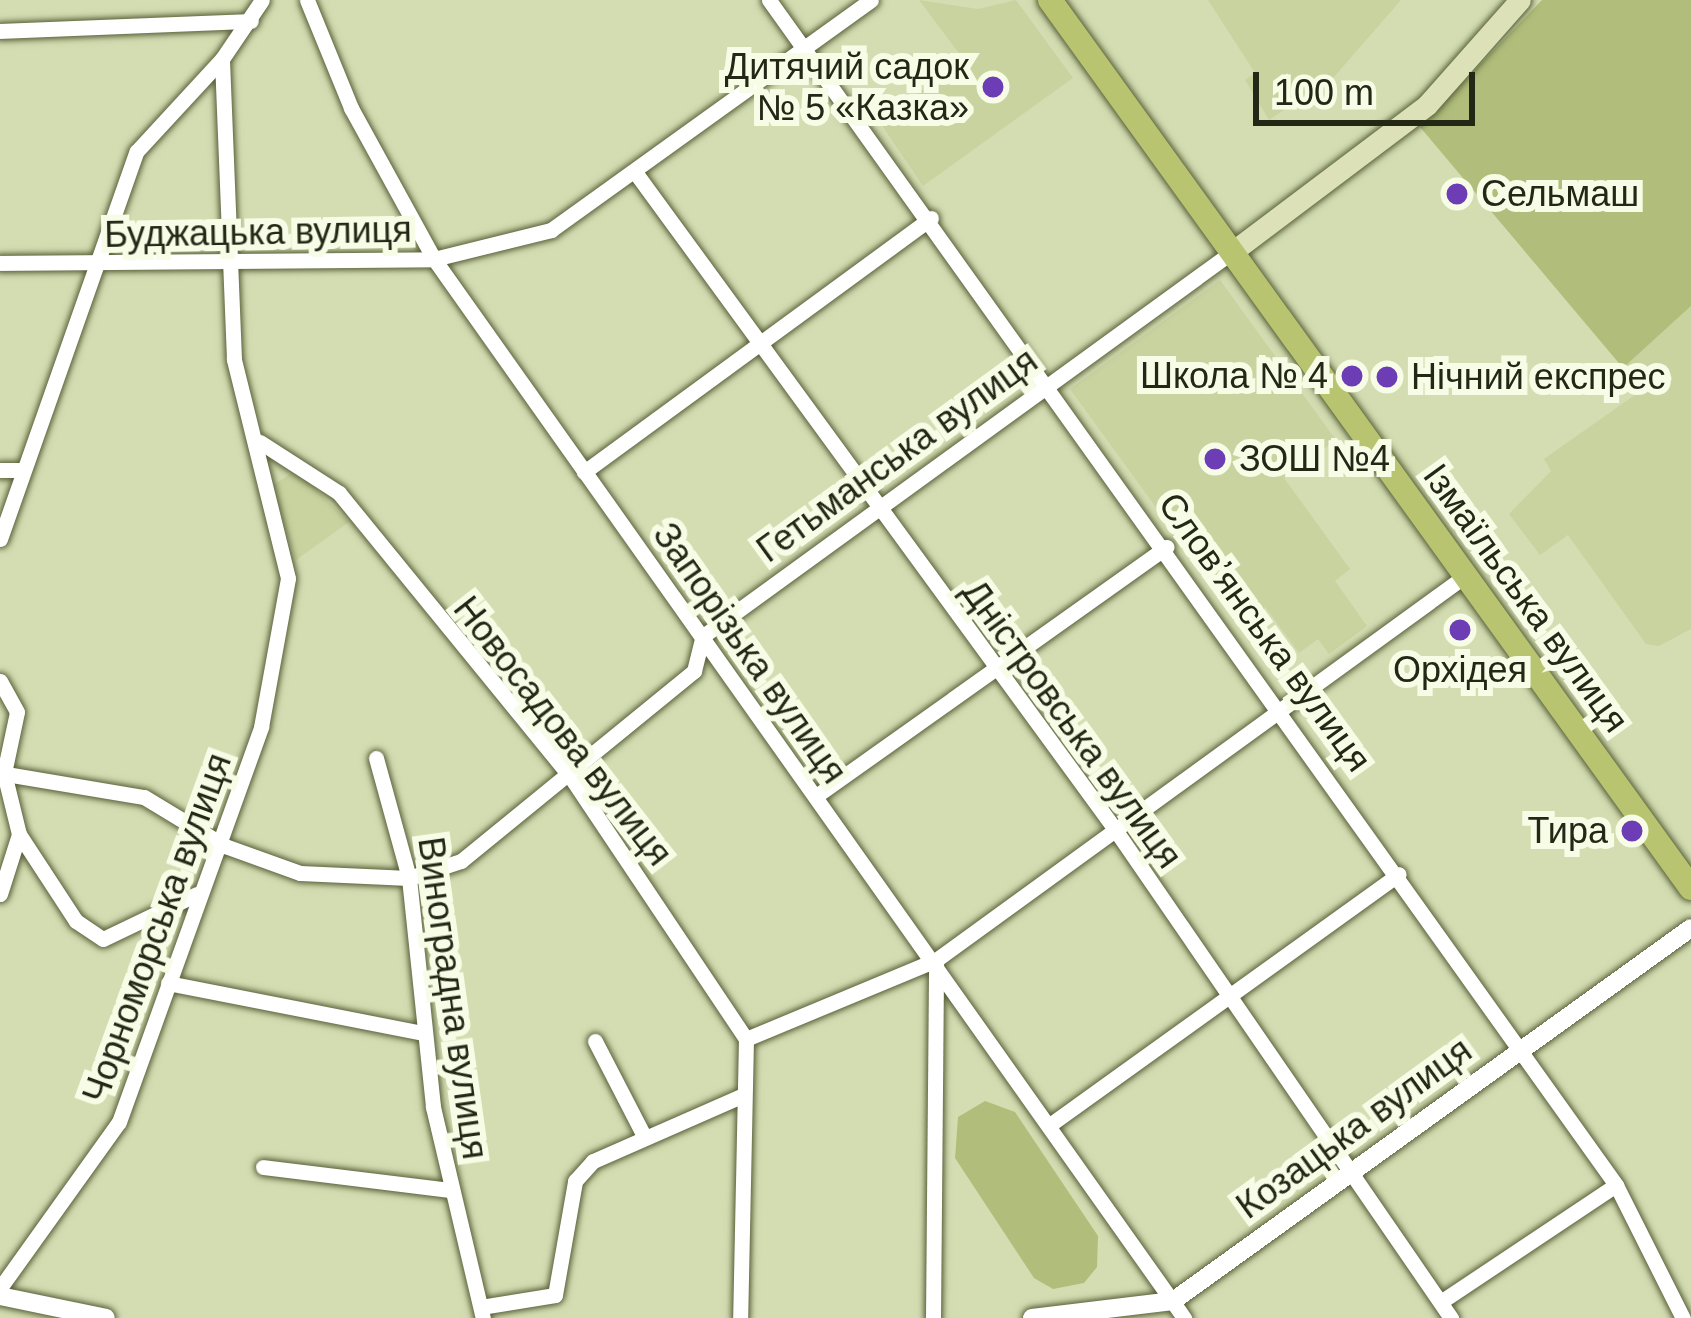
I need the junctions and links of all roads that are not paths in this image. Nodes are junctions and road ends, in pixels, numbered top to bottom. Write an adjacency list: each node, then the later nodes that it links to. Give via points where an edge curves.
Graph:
1 (262, 0): 7 (street)
2 (307, 0): 14 (street, Запорізька вулиця, via 351,108)
3 (769, 0): 9 (street, Словʼянська вулиця)
4 (871, 0): 9 (street, Буджацька вулиця)
5 (1050, 0): 13 (main road, Ізмаїльська вулиця)
6 (1520, 0): 13 (main road, via 1427,105)
7 (251, 21): 8 (street); 10 (street)
8 (0, 31)
9 (805, 47): 11 (street, Буджацька вулиця); 12 (street, Словʼянська вулиця)
10 (222, 59): 15 (street, Чорноморська вулиця); 17 (street, via 136,151)
11 (634, 172): 14 (street, Буджацька вулиця, via 551,230); 18 (street, Дністровська вулиця)
12 (931, 218): 18 (street); 19 (street, Словʼянська вулиця)
13 (1232, 252): 19 (street, Гетьманська вулиця); 27 (main road, Ізмаїльська вулиця)
14 (434, 259): 15 (street, Буджацька вулиця); 23 (street, Запорізька вулиця)
15 (238, 261): 17 (street, Буджацька вулиця); 20 (street, Чорноморська вулиця, via 234,359)
16 (0, 263): 17 (street, Буджацька вулиця)
17 (94, 265): 22 (street)
18 (761, 343): 23 (street); 24 (street, Дністровська вулиця)
19 (1049, 380): 24 (street, Гетьманська вулиця); 26 (street, Словʼянська вулиця)
20 (260, 442): 34 (street, Новосадова вулиця, via 339,493); 38 (street, Чорноморська вулиця, via 288,578)
21 (0, 470): 22 (street)
22 (21, 470): 25 (street)
23 (584, 472): 28 (street, Запорізька вулиця)
24 (878, 504): 28 (street, Гетьманська вулиця); 29 (street, Дністровська вулиця)
25 (0, 539)
26 (1167, 547): 29 (street); 31 (street, Словʼянська вулиця)
27 (1465, 576): 31 (street); 41 (main road, Ізмаїльська вулиця)
28 (703, 636): 34 (street, Гетьманська вулиця, via 694,671); 35 (street, Запорізька вулиця)
29 (992, 666): 35 (street); 36 (street, Дністровська вулиця)
30 (0, 681): 33 (street, via 16,712)
31 (1288, 712): 36 (street); 39 (street, Словʼянська вулиця)
32 (376, 758): 40 (street, Виноградна вулиця)
33 (2, 773): 37 (street); 38 (street, via 144,797)
34 (570, 776): 40 (street, Гетьманська вулиця, via 461,861); 49 (street, Новосадова вулиця)
35 (816, 796): 45 (street, Запорізька вулиця)
36 (1114, 828): 45 (street); 47 (street, Дністровська вулиця)
37 (19, 834): 42 (street); 43 (street, via 92,935)
38 (225, 846): 40 (street, via 300,873); 43 (street, Чорноморська вулиця)
39 (1399, 874): 47 (street); 51 (street, Словʼянська вулиця)
40 (409, 878): 48 (street, Виноградна вулиця)
41 (1691, 888)
42 (0, 894)
43 (197, 894): 46 (street, Чорноморська вулиця)
44 (1691, 928): 51 (street, Козацька вулиця)
45 (936, 961): 49 (street); 53 (street, Запорізька вулиця); 65 (street)
46 (168, 983): 48 (street); 59 (street, Чорноморська вулиця, via 119,1122)
47 (1226, 995): 53 (street); 56 (street, Дністровська вулиця)
48 (423, 1033): 58 (street, Виноградна вулиця)
49 (746, 1039): 52 (street)
50 (595, 1041): 54 (street)
51 (1519, 1047): 56 (street, Козацька вулиця); 57 (street, Словʼянська вулиця)
52 (743, 1095): 54 (street); 64 (street)
53 (1051, 1124): 61 (street, Запорізька вулиця)
54 (644, 1136): 62 (street, via 574,1181 555,1295)
55 (263, 1167): 58 (street)
56 (1351, 1173): 60 (street, Дністровська вулиця); 61 (street, Козацька вулиця)
57 (1616, 1185): 60 (street); 68 (street, Словʼянська вулиця)
58 (451, 1190): 62 (street, Виноградна вулиця)
59 (0, 1292): 63 (street)
60 (1442, 1301): 67 (street, Дністровська вулиця)
61 (1179, 1310): 66 (street, Козацька вулиця)
62 (482, 1312)
63 (106, 1318)
64 (740, 1318)
65 (933, 1318)
66 (1032, 1318)
67 (1451, 1318)
68 (1683, 1318)

